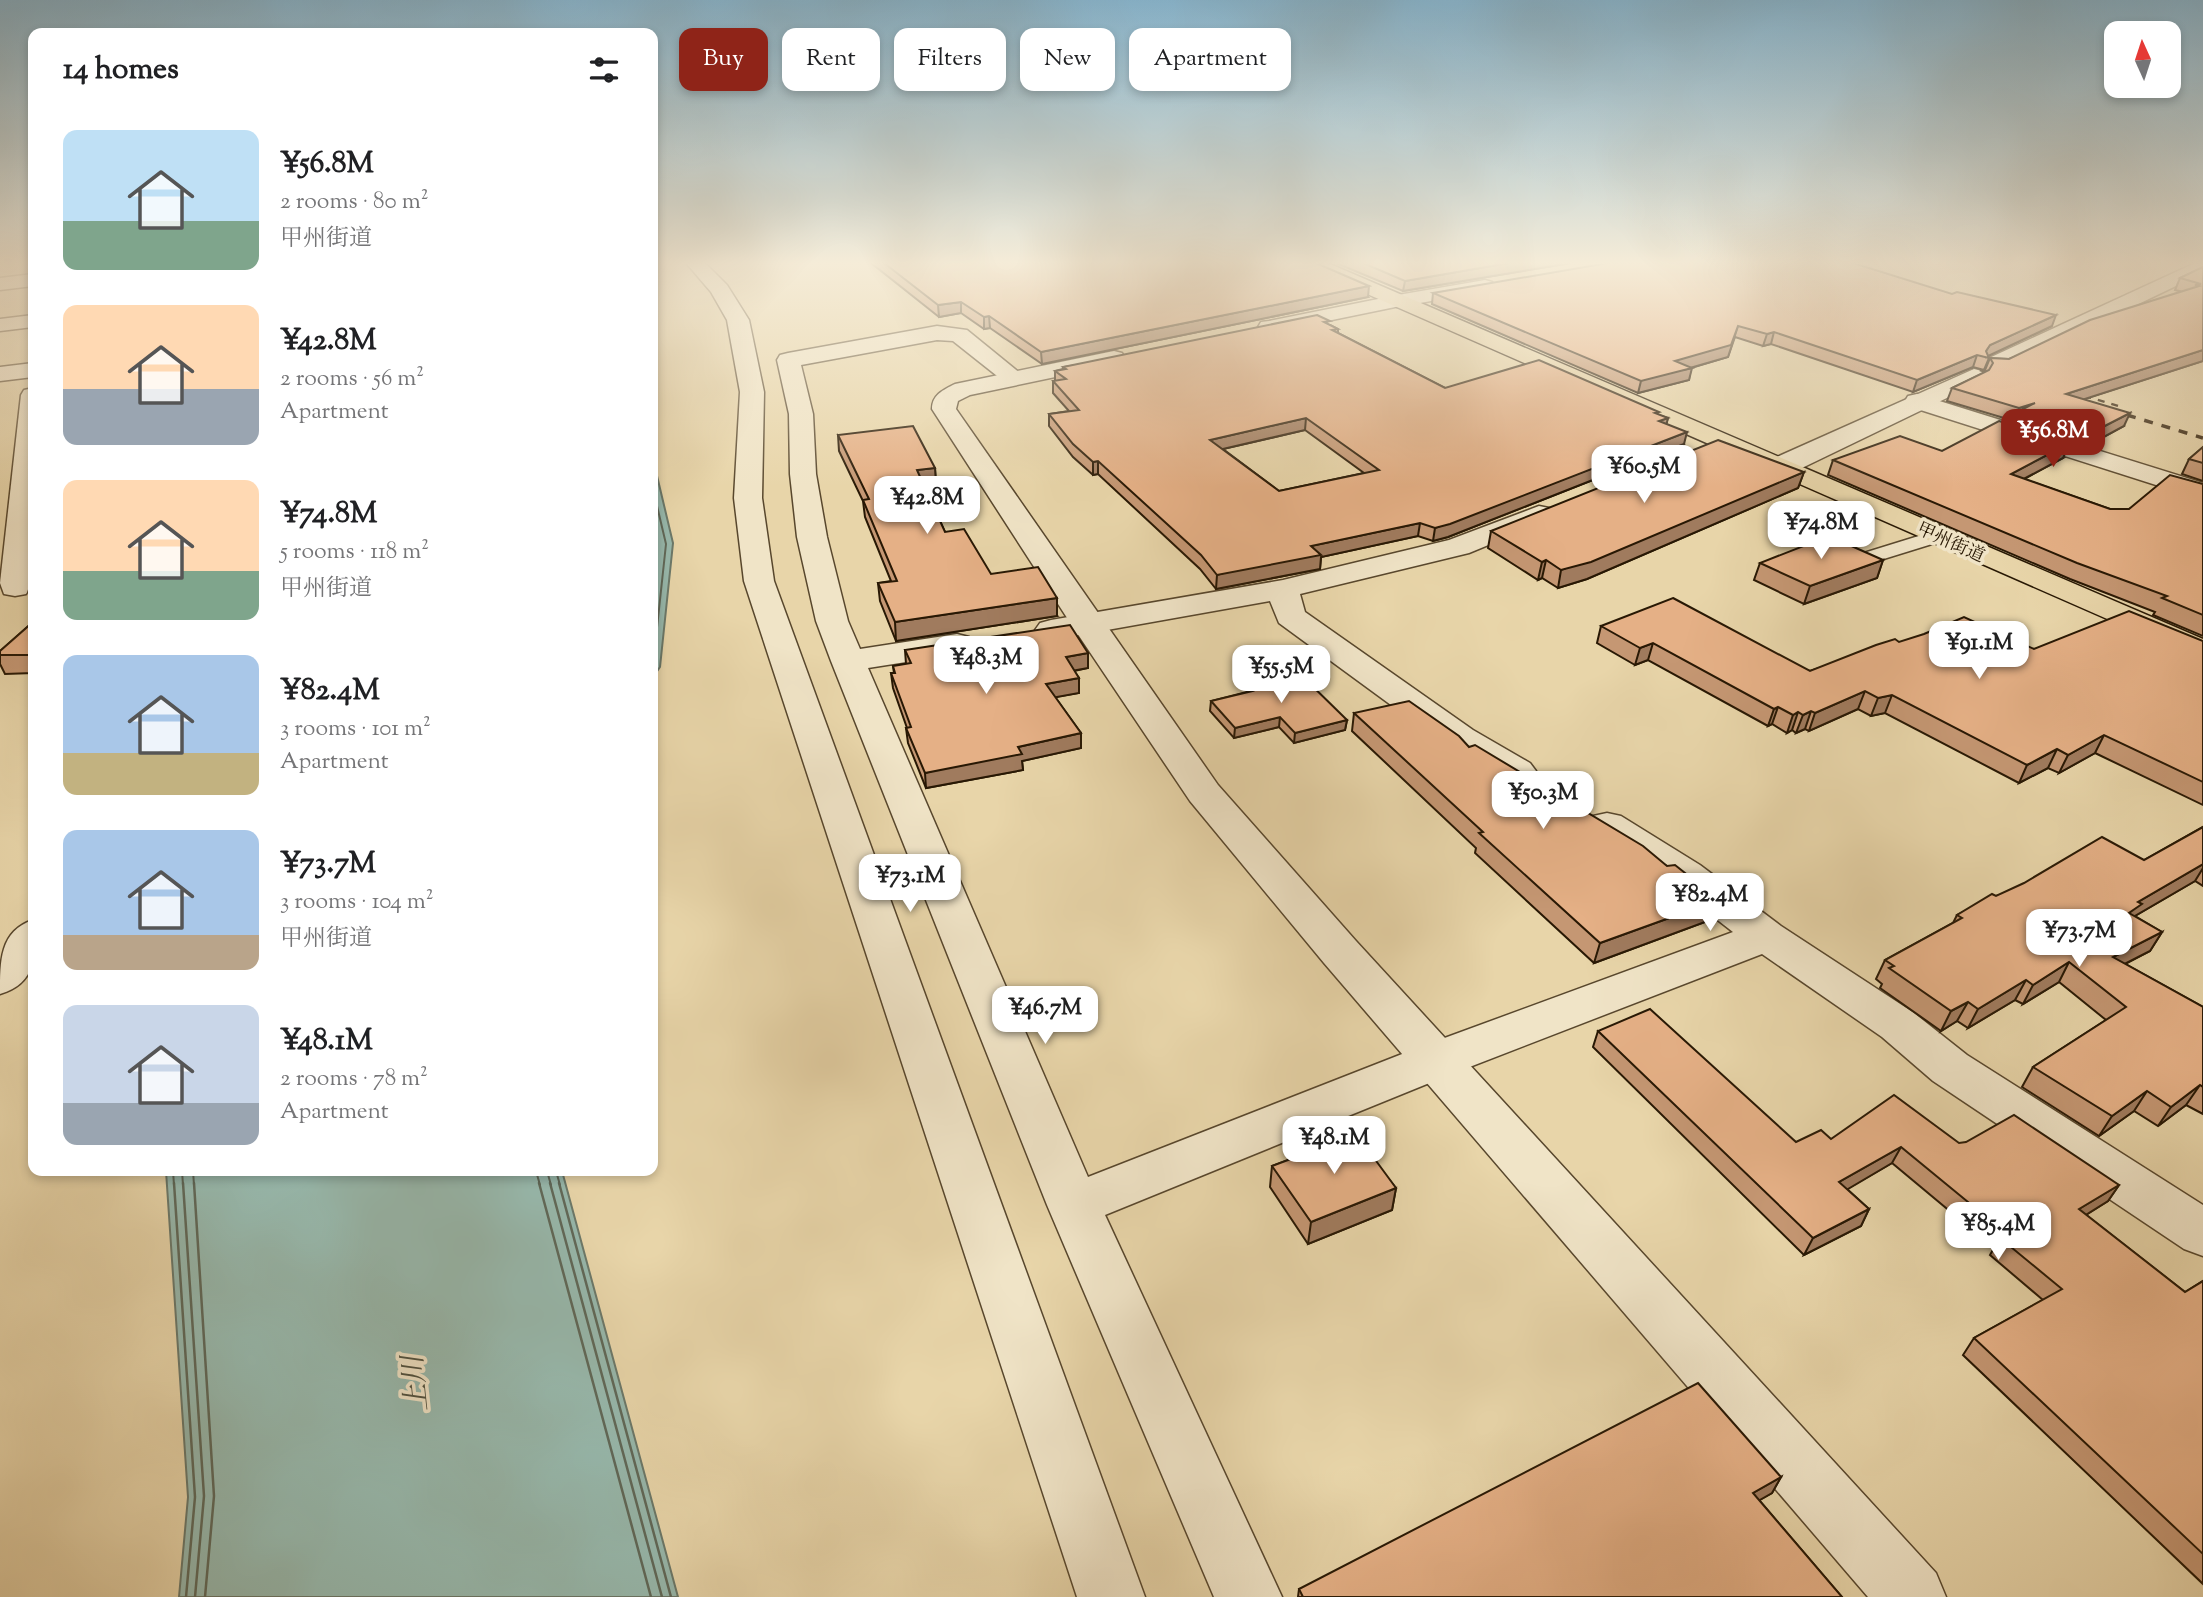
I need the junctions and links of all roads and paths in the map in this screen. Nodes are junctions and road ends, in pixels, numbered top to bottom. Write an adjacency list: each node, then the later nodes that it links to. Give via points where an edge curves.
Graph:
1 (742, 339): 30 (street, via 752,392 748,498 759,581)
2 (907, 339): 23 (street, via 788,360 801,414 812,537 832,621)
3 (964, 339): 9 (street)
4 (1485, 339): 11 (highway, 甲州街道)
5 (2050, 339): 10 (street)
6 (1151, 351): 9 (street)
7 (28, 371): 8 (street)
8 (0, 374)
9 (1014, 378): 21 (street, via 963,389 949,396 944,409)
10 (1917, 401): 14 (street); 15 (street)
11 (1721, 440): 13 (street); 14 (highway, 甲州街道)
12 (28, 452): 19 (street)
13 (1679, 456)
14 (1779, 466): 17 (highway, 甲州街道)
15 (2203, 492)
16 (1563, 504): 20 (street, via 1459,547)
17 (1938, 536): 18 (lane); 22 (highway, 甲州街道)
18 (1861, 559)
19 (16, 585)
20 (1283, 589): 21 (street); 24 (street, via 1290,616 1460,738 1685,874)
21 (1087, 624): 23 (street); 27 (street, via 1204,793)
22 (2203, 651)
23 (848, 661): 28 (street)
24 (1766, 936): 27 (street); 29 (street, via 1898,1025 1950,1068)
25 (28, 942): 26 (street)
26 (0, 978)
27 (1437, 1060): 28 (street); 32 (street)
28 (1074, 1205): 31 (street)
29 (2203, 1233)
30 (1111, 1597)
31 (1248, 1597)
32 (1912, 1597)

